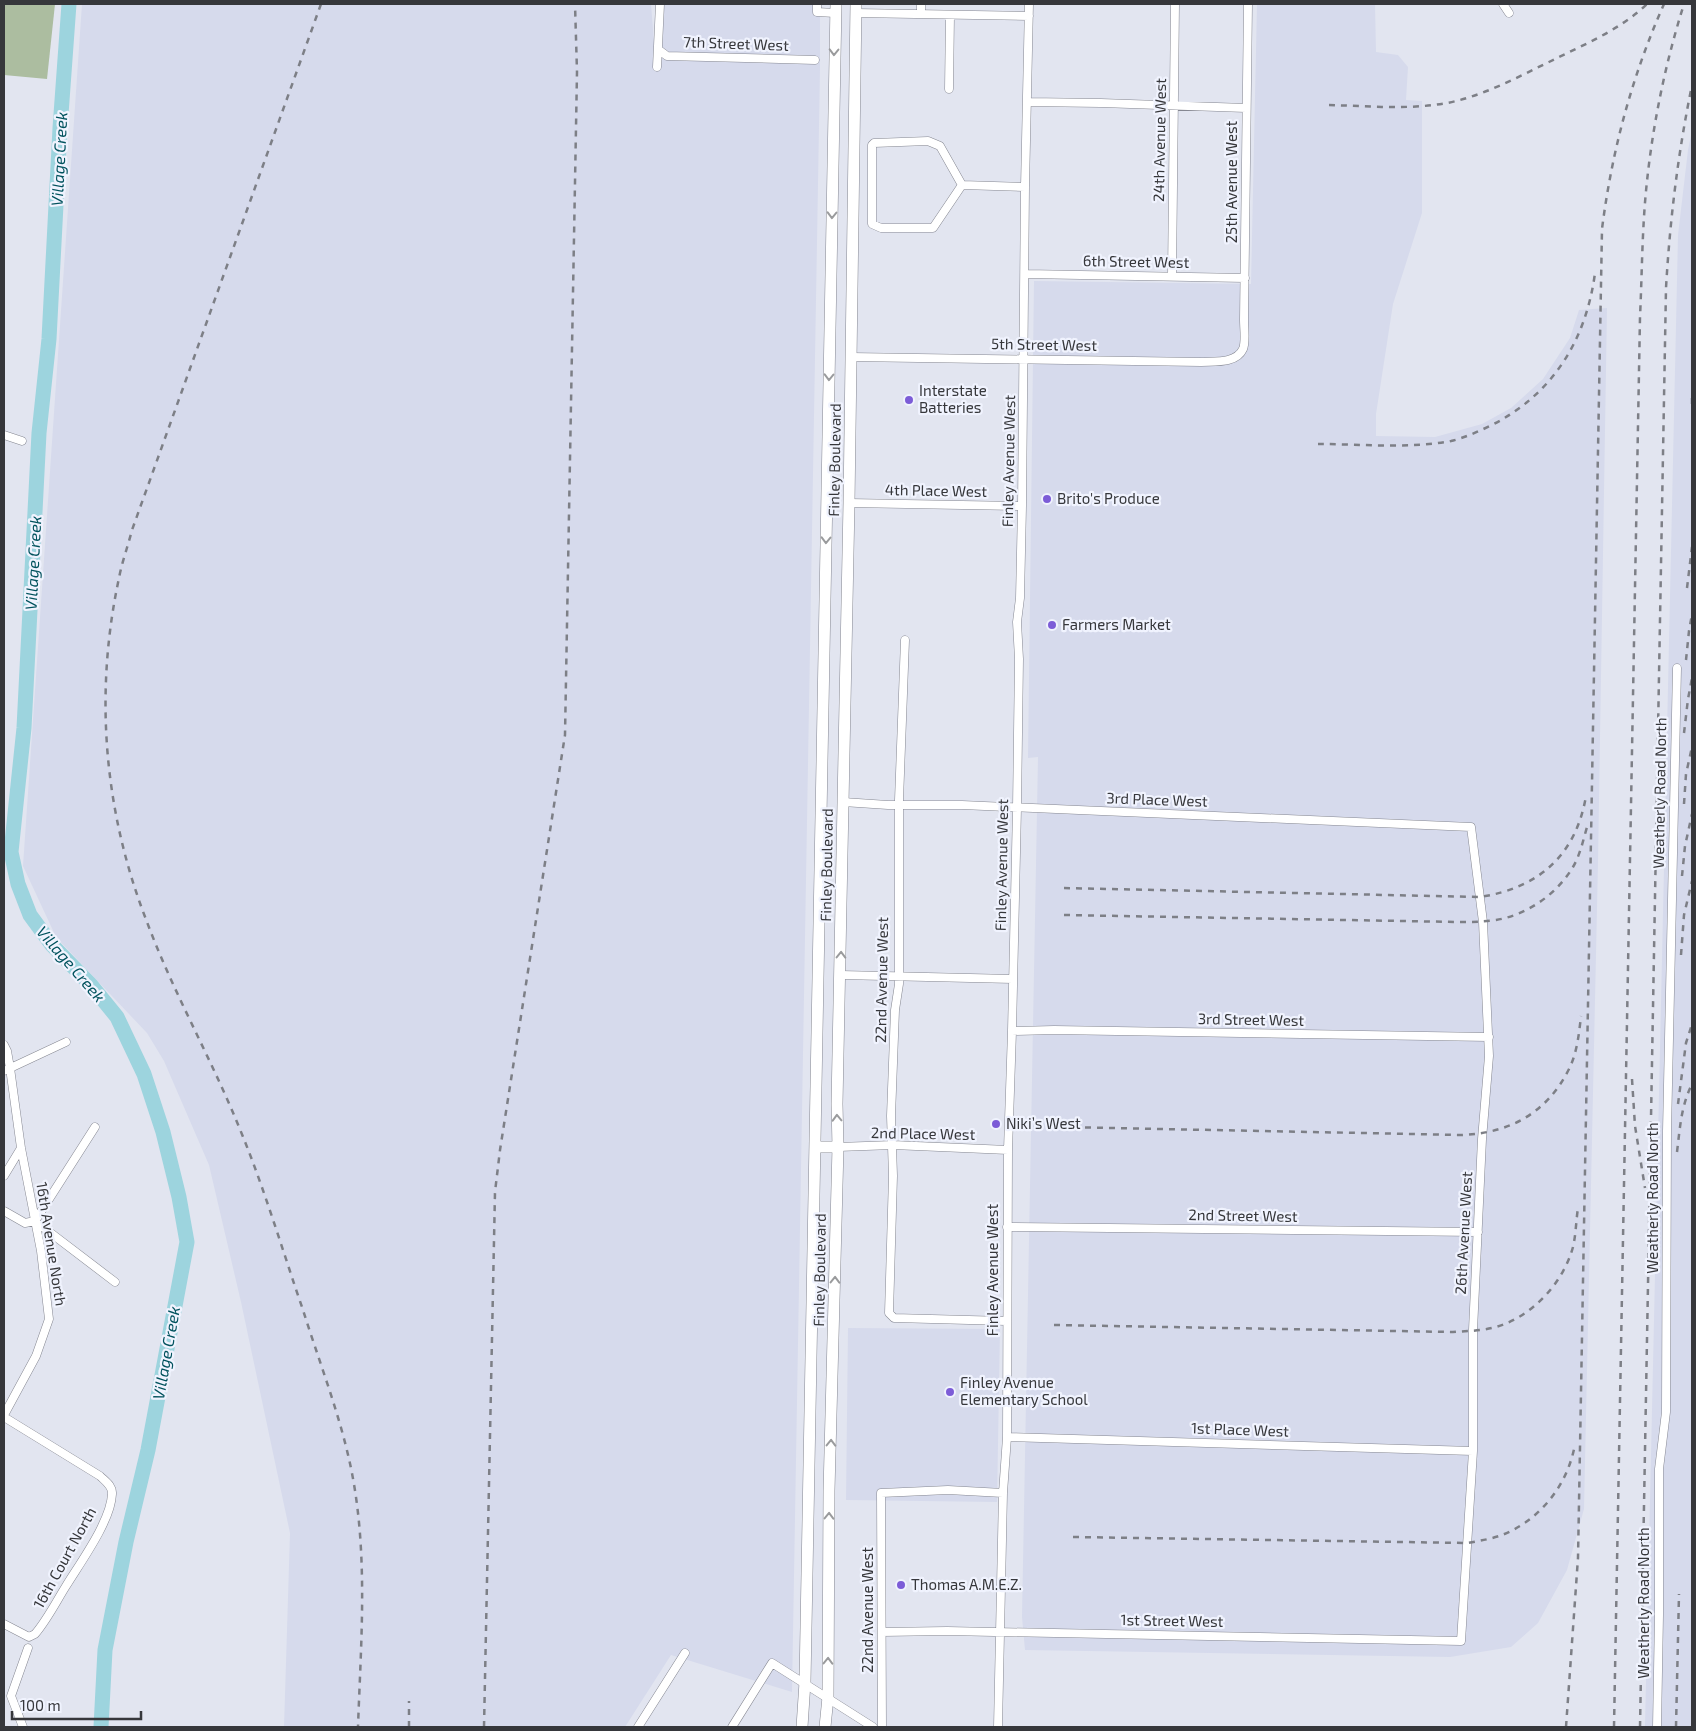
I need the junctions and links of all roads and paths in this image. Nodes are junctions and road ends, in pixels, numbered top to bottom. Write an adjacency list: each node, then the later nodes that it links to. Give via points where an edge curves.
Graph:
1 (660, 4): 14 (street)
2 (816, 4): 8 (street, via 816,12)
3 (921, 4): 11 (street)
4 (1029, 4): 13 (street, Finley Avenue West)
5 (1175, 4): 19 (street, 24th Avenue West)
6 (1248, 4): 20 (street, 25th Avenue West)
7 (1503, 4): 10 (street)
8 (836, 8): 9 (main road); 26 (main road, Finley Boulevard, one-way to 26)
9 (856, 8): 11 (street); 28 (main road, Finley Boulevard)
10 (1509, 13)
11 (921, 14): 12 (street)
12 (950, 15): 13 (street); 17 (street)
13 (1029, 16): 18 (street, Finley Avenue West)
14 (659, 50): 15 (street, 7th Street West, via 667,56); 16 (street)
15 (815, 60)
16 (657, 67)
17 (949, 89)
18 (1028, 102): 19 (street); 22 (street, Finley Avenue West)
19 (1174, 105): 20 (street); 24 (street, 24th Avenue West)
20 (1246, 108): 25 (street, 25th Avenue West)
21 (962, 185): 21 (street, via 933,228 881,228 872,224 872,145 878,141 928,141 937,144); 22 (street)
22 (1025, 187): 23 (street, Finley Avenue West)
23 (1026, 274): 24 (street, 6th Street West); 29 (street, Finley Avenue West)
24 (1172, 276): 25 (street, 6th Street West)
25 (1245, 278): 27 (street, 25th Avenue West, via 1243,348)
26 (829, 355): 28 (main road); 33 (main road, Finley Boulevard, one-way to 33)
27 (1236, 356): 29 (street, 5th Street West, via 1201,362)
28 (851, 357): 29 (street, 5th Street West); 32 (main road, Finley Boulevard)
29 (1024, 359): 34 (street, Finley Avenue West)
30 (4, 435): 31 (street)
31 (22, 441)
32 (849, 503): 33 (main road); 34 (street, 4th Place West); 35 (main road, Finley Boulevard)
33 (826, 504): 36 (main road, Finley Boulevard, one-way to 36)
34 (1022, 506): 42 (street, Finley Avenue West, via 1017,622)
35 (846, 624): 36 (main road); 40 (main road, Finley Boulevard)
36 (824, 628): 39 (main road, Finley Boulevard)
37 (905, 640): 41 (street, 22nd Avenue West)
38 (1677, 668): 88 (street, Weatherly Road North, via 1667,1131 1666,1412 1659,1469)
39 (821, 802): 40 (main road); 44 (main road, Finley Boulevard)
40 (843, 802): 41 (street, 3rd Place West); 45 (main road, Finley Boulevard, one-way to 40)
41 (899, 805): 42 (street, 3rd Place West); 46 (street, 22nd Avenue West)
42 (1017, 808): 43 (street, 3rd Place West); 47 (street, Finley Avenue West)
43 (1471, 827): 49 (street, 26th Avenue West, via 1483,922)
44 (818, 974): 45 (main road); 55 (main road, Finley Boulevard)
45 (841, 975): 46 (street); 56 (main road, Finley Boulevard, one-way to 45)
46 (898, 977): 47 (street); 54 (street, 22nd Avenue West, via 891,1116)
47 (1013, 979): 48 (street, Finley Avenue West)
48 (1012, 1031): 49 (street, 3rd Street West); 58 (street, Finley Avenue West)
49 (1488, 1037): 63 (street, 26th Avenue West, via 1490,1056)
50 (66, 1042): 52 (street)
51 (4, 1045): 52 (street, 16th Avenue North)
52 (7, 1070): 57 (street, 16th Avenue North)
53 (95, 1127): 61 (street)
54 (893, 1145): 56 (street, 2nd Place West); 58 (street, 2nd Place West); 65 (street, 22nd Avenue West, via 889,1313 894,1318)
55 (815, 1146): 56 (main road); 70 (main road, Finley Boulevard)
56 (838, 1147): 69 (main road, Finley Boulevard, one-way to 56)
57 (21, 1148): 59 (street); 61 (street, 16th Avenue North)
58 (1008, 1150): 62 (street, Finley Avenue West)
59 (4, 1176)
60 (4, 1210): 61 (street, via 25,1223)
61 (35, 1221): 64 (street); 66 (street, 16th Avenue North, via 49,1320 36,1356)
62 (1007, 1227): 63 (street, 2nd Street West); 65 (street, Finley Avenue West)
63 (1478, 1232): 68 (street, 26th Avenue West, via 1473,1330)
64 (115, 1282)
65 (1006, 1322): 67 (street, Finley Avenue West)
66 (4, 1416): 72 (street, 16th Court North, via 100,1476 110,1486 112,1494 98,1533 40,1628 29,1637)
67 (1007, 1437): 68 (street, 1st Place West); 71 (street, Finley Avenue West)
68 (1473, 1451): 75 (street, 26th Avenue West)
69 (830, 1491): 70 (main road); 79 (main road, Finley Boulevard, one-way to 69)
70 (808, 1492): 78 (main road, Finley Boulevard)
71 (1003, 1493): 73 (street, 22nd Avenue West, via 948,1490 881,1493); 74 (street, Finley Avenue West)
72 (4, 1624)
73 (882, 1632): 74 (street, 1st Street West); 86 (street, 22nd Avenue West)
74 (1000, 1632): 75 (street, 1st Street West); 87 (street, Finley Avenue West)
75 (1461, 1641)
76 (28, 1648): 80 (street, via 11,1696)
77 (685, 1653): 81 (street)
78 (805, 1682): 79 (street); 82 (street, via 772,1663); 83 (main road, Finley Boulevard)
79 (828, 1697): 84 (main road, Finley Boulevard); 85 (street)
80 (23, 1727)
81 (638, 1727)
82 (732, 1727)
83 (802, 1727)
84 (825, 1727)
85 (873, 1727)
86 (882, 1727)
87 (998, 1727)
88 (1657, 1727)

